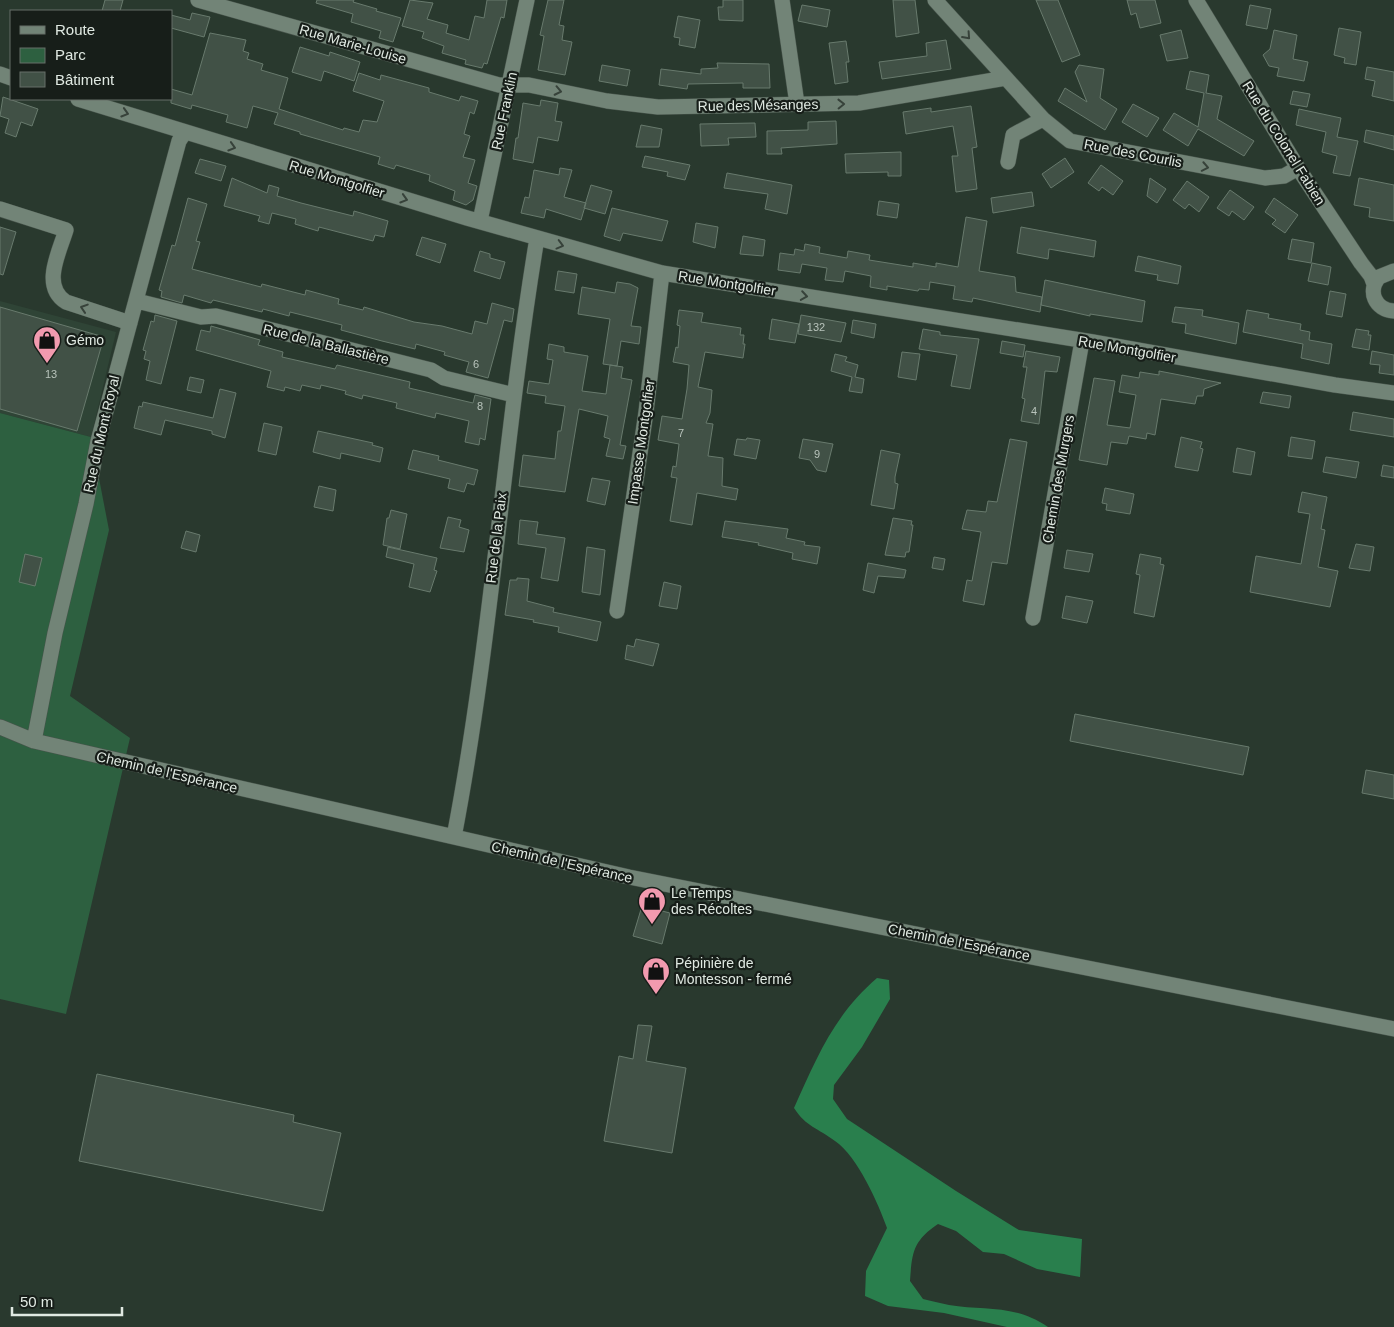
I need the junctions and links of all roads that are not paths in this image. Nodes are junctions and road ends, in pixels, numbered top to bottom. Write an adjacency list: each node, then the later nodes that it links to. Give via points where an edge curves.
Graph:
1 (198, 0): 7 (street, Rue Marie-Louise, via 489,83)
2 (527, 0): 7 (street, Rue Franklin)
3 (782, 0): 9 (street)
4 (935, 0): 6 (street, Rue des Courlis, one-way to 6)
5 (1196, 0): 13 (street, Rue du Colonel Fabien)
6 (1006, 78): 9 (street, Rue des Mésanges, one-way to 6, via 859,103); 10 (street, Rue des Courlis)
7 (510, 86): 9 (street, Rue des Mésanges, one-way to 9, via 530,84 607,101 658,107); 15 (street, Rue Franklin)
8 (81, 100): 11 (street, Rue Montgolfier, one-way to 11)
9 (797, 104)
10 (1043, 119): 12 (street, via 1013,135); 13 (street, Rue des Courlis, one-way to 13, via 1070,141 1265,178 1284,176)
11 (185, 132): 15 (street, Rue Montgolfier, one-way to 15); 20 (street, Rue du Mont Royal, via 179,141)
12 (1008, 162)
13 (1298, 168): 19 (street, Rue du Colonel Fabien)
14 (0, 209): 22 (street, one-way to 14, via 58,297 53,274 66,230)
15 (480, 221): 16 (street, Rue Montgolfier)
16 (537, 238): 18 (street, Rue Montgolfier, one-way to 18); 25 (street, Rue de la Paix)
17 (1394, 271): 19 (street, via 1382,274)
18 (662, 273): 23 (street, Rue Montgolfier, one-way to 23); 26 (street, Impasse Montgolfier)
19 (1374, 284): 21 (street, Rue du Colonel Fabien, via 1374,298 1379,306)
20 (137, 301): 22 (street, Rue du Mont Royal); 25 (street, Rue de la Ballastière, via 201,317 216,316 432,370 444,378)
21 (1392, 313)
22 (130, 323): 29 (street, Rue du Mont Royal, via 98,441)
23 (1082, 341): 24 (street, Rue Montgolfier); 27 (street, Chemin des Murgers)
24 (1394, 393)
25 (514, 395): 30 (street, Rue de la Paix, via 481,672)
26 (617, 611)
27 (1033, 618)
28 (0, 727): 29 (street, Chemin de l'Espérance)
29 (34, 742): 30 (street, Chemin de l'Espérance)
30 (454, 837): 31 (street, Chemin de l'Espérance, via 629,877)
31 (1394, 1029)

